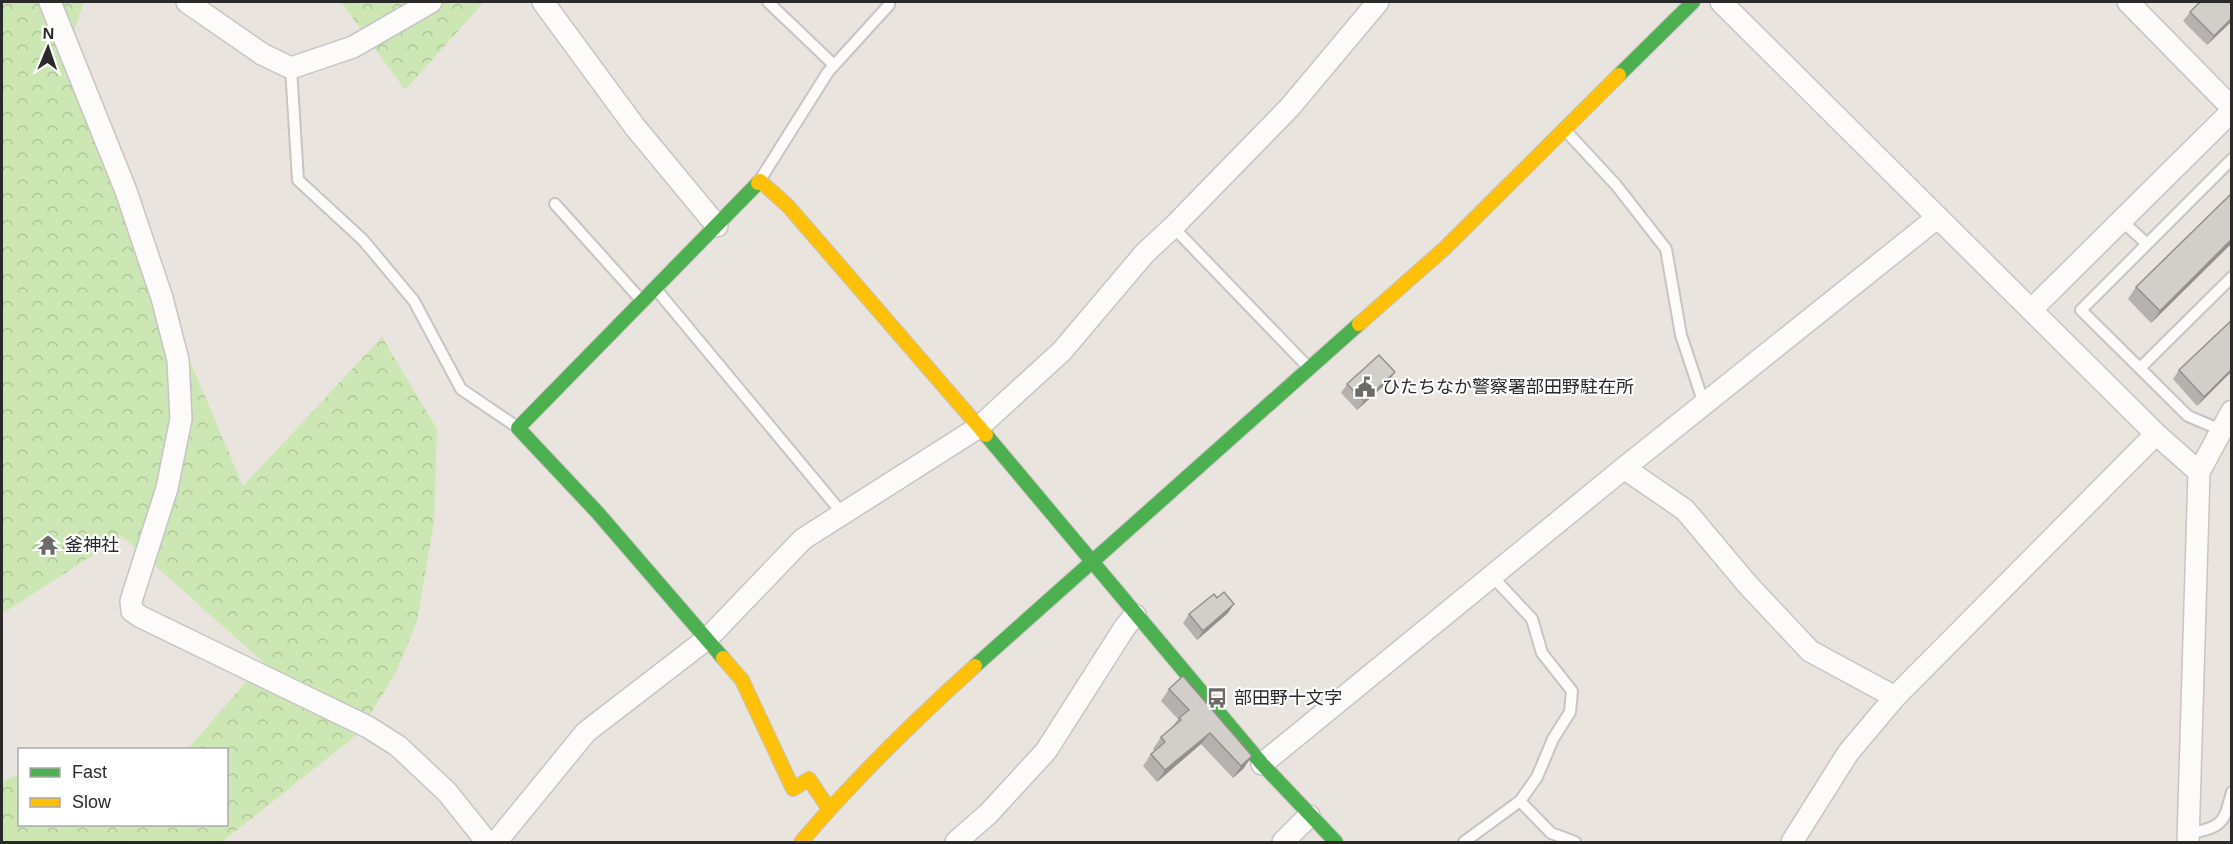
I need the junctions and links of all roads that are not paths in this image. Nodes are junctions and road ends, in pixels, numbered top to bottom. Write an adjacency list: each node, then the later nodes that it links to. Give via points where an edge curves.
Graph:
1 (50, 2): 49 (street, via 126,191 178,360 181,419 167,488 131,601 132,611 368,727 398,746 447,792)
2 (187, 2): 12 (street, via 262,54)
3 (431, 2): 12 (street, via 353,47)
4 (543, 2): 20 (street, via 635,127)
5 (768, 2): 11 (lane)
6 (889, 2): 11 (lane)
7 (1378, 2): 21 (street, via 1290,107)
8 (1693, 2): 14 (street)
9 (1721, 2): 18 (street)
10 (2128, 2): 13 (street)
11 (834, 65): 16 (lane)
12 (291, 68): 32 (lane, via 298,180 363,240 414,301 461,389)
13 (2232, 109): 19 (street)
14 (1565, 130): 28 (street, via 1445,248); 29 (lane, via 1616,185 1666,249 1681,335)
15 (2232, 159): 22 (lane)
16 (759, 180): 20 (street); 31 (street, via 788,206)
17 (555, 204): 25 (lane)
18 (1938, 217): 26 (street); 29 (street)
19 (2121, 220): 22 (lane); 26 (street)
20 (717, 226): 24 (street)
21 (1173, 227): 28 (lane); 31 (street, via 1145,253 1062,351)
22 (2146, 244): 27 (lane, via 2081,310)
23 (2232, 277): 27 (lane)
24 (655, 288): 25 (street); 37 (lane)
25 (643, 301): 32 (street)
26 (2031, 310): 34 (street)
27 (2140, 368): 33 (lane, via 2188,416)
28 (1309, 369): 38 (street)
29 (1704, 404): 35 (street)
30 (2232, 411): 33 (street)
31 (979, 427): 37 (street); 38 (street)
32 (518, 428): 41 (street)
33 (2221, 430): 36 (street)
34 (2156, 434): 36 (street); 42 (street)
35 (1624, 468): 39 (street); 42 (street, via 1685,510 1810,651)
36 (2199, 472): 48 (street)
37 (842, 513): 41 (street, via 802,539)
38 (1092, 560): 40 (street); 46 (street, via 944,694)
39 (1492, 576): 43 (street); 45 (lane, via 1532,619 1542,653 1572,691 1570,712 1537,777)
40 (1135, 615): 43 (street); 52 (street, via 1046,751)
41 (708, 638): 46 (street, via 742,680 793,789 808,779); 50 (street, via 586,732)
42 (1895, 697): 57 (street, via 1848,753)
43 (1262, 764): 47 (street)
44 (2232, 792): 48 (lane, via 2225,819)
45 (1520, 801): 55 (lane); 56 (lane, via 1551,833)
46 (829, 809): 51 (street)
47 (1309, 816): 53 (street); 54 (street)
48 (2188, 838)
49 (488, 843)
50 (496, 843)
51 (801, 843)
52 (956, 843)
53 (1283, 843)
54 (1336, 843)
55 (1464, 843)
56 (1575, 843)
57 (1792, 843)

